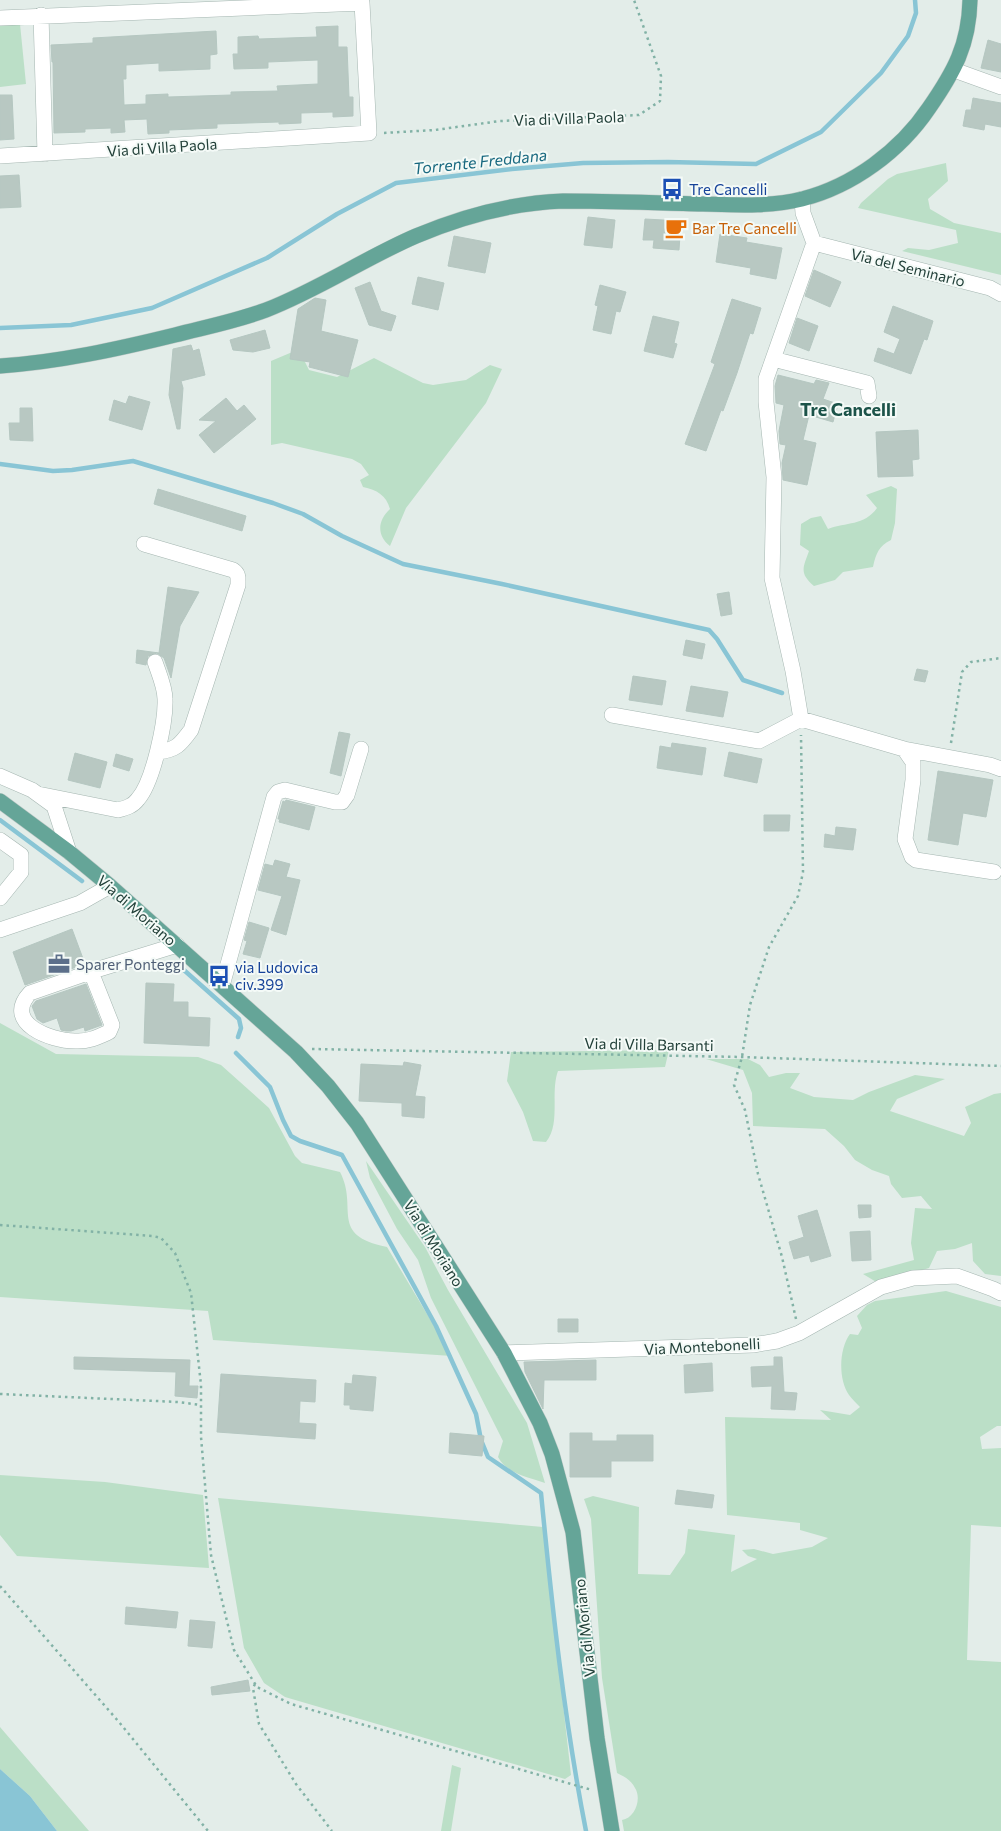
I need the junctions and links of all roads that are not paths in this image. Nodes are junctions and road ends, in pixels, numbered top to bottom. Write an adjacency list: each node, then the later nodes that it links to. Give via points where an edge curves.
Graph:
1 (970, 0): 4 (main road, via 963,48)
2 (41, 16): 3 (street); 6 (street); 6 (street, Via di Villa Paola, via 362,3 369,134)
3 (0, 18)
4 (954, 70): 5 (street); 8 (main road, via 918,124 881,159 840,185)
5 (1001, 87)
6 (45, 154): 7 (street, Via di Villa Paola)
7 (0, 156)
8 (802, 198): 9 (street, via 803,213); 12 (main road, via 756,205 563,201 506,207 460,219 415,236 293,298 238,319 119,349 32,364)
9 (814, 244): 10 (street, Via del Seminario, via 990,288); 11 (street)
10 (1001, 294)
11 (773, 359): 13 (street, via 867,384); 17 (street, via 766,379 774,477 772,578)
12 (0, 366)
13 (869, 396)
14 (144, 544): 20 (street, via 233,570 238,576 238,585 191,730 182,743 171,750)
15 (155, 662): 20 (street, via 166,702)
16 (612, 715): 17 (street, via 759,741)
17 (801, 719): 19 (street)
18 (361, 749): 33 (street, via 342,802 285,790 274,797)
19 (904, 749): 21 (street); 27 (street, via 913,762 904,839 912,857)
20 (158, 752): 23 (street, via 139,799 129,807 118,810)
21 (1001, 769)
22 (0, 776): 23 (street)
23 (38, 794): 26 (street, via 54,806)
24 (0, 801): 26 (main road, Via di Moriano)
25 (0, 840): 29 (street, via 21,855 20,872)
26 (68, 852): 28 (main road, Via di Moriano)
27 (994, 872)
28 (110, 886): 30 (street, via 80,903); 31 (main road, Via di Moriano)
29 (0, 898)
30 (0, 930)
31 (177, 945): 32 (street); 33 (main road, Via di Moriano)
32 (91, 972): 32 (street, via 30,994 23,1000 21,1011 29,1027 56,1039 76,1042 109,1032 112,1024)
33 (222, 986): 35 (main road, Via di Moriano, via 296,1052 357,1123)
34 (1001, 1293): 35 (street, Via Montebonelli, via 957,1276 913,1278 881,1287 799,1333 777,1341 753,1345)
35 (504, 1353): 36 (main road, Via di Moriano, via 540,1423 567,1506 578,1566 590,1680)
36 (612, 1831)

